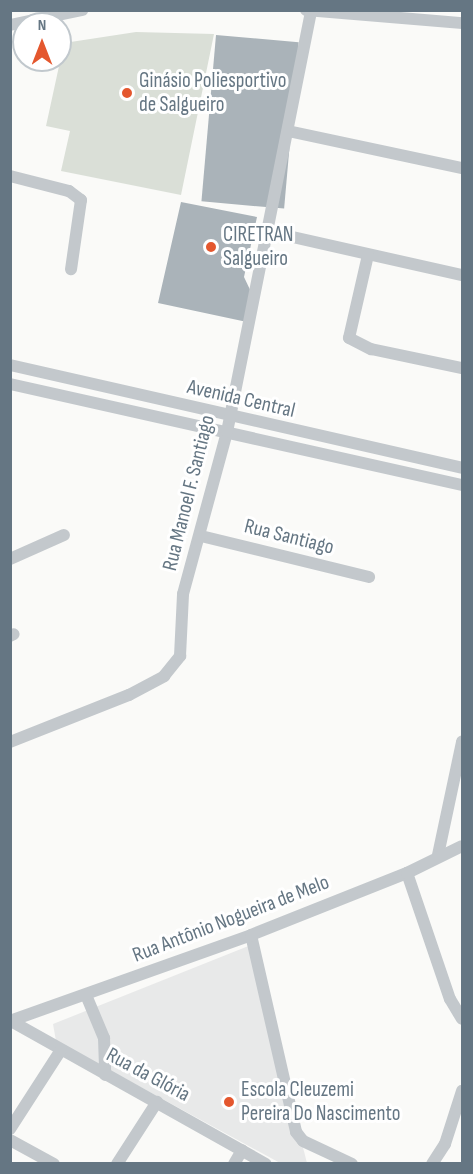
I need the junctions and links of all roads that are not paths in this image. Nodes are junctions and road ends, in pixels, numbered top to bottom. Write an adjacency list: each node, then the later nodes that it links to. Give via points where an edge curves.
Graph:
1 (82, 10): 5 (street)
2 (306, 10): 3 (street)
3 (311, 11): 4 (street); 6 (street, Rua Manoel F. Santiago)
4 (462, 23)
5 (10, 25)
6 (288, 131): 7 (street); 9 (street, Rua Manoel F. Santiago)
7 (462, 168)
8 (10, 176): 11 (street, via 69,191 81,200)
9 (266, 231): 10 (street); 16 (street, Rua Manoel F. Santiago)
10 (369, 255): 12 (street); 14 (street, via 349,338 370,349)
11 (71, 269)
12 (462, 275)
13 (10, 365): 16 (street, Avenida Central)
14 (462, 368)
15 (10, 384): 17 (street, Avenida Central)
16 (229, 416): 17 (street, Rua Manoel F. Santiago); 18 (street, Avenida Central)
17 (226, 432): 19 (street, Avenida Central); 21 (street, Rua Manoel F. Santiago)
18 (462, 468)
19 (462, 485)
20 (64, 535): 22 (street)
21 (201, 536): 23 (street, Rua Santiago); 24 (street, Rua Manoel F. Santiago, via 183,594 183,648 164,676 129,695)
22 (10, 559)
23 (369, 576)
24 (10, 742)
25 (462, 742): 27 (street)
26 (462, 846): 27 (street, Rua Antônio Nogueira de Melo)
27 (438, 855): 28 (street, Rua Antônio Nogueira de Melo)
28 (407, 873): 29 (street, Rua Antônio Nogueira de Melo); 31 (street, via 450,999)
29 (251, 935): 30 (street, Rua Antônio Nogueira de Melo); 44 (street, via 296,1132 303,1141)
30 (86, 995): 32 (street, Rua Antônio Nogueira de Melo); 34 (street, via 104,1038)
31 (462, 1019)
32 (11, 1020): 33 (street, Rua da Glória)
33 (61, 1050): 34 (street, Rua da Glória); 37 (street)
34 (105, 1075): 36 (street, Rua da Glória)
35 (460, 1099): 45 (street, via 445,1144)
36 (157, 1102): 39 (street, Rua da Glória); 41 (street)
37 (10, 1129)
38 (10, 1140): 40 (street)
39 (242, 1150): 42 (street); 43 (street, Rua da Glória)
40 (54, 1164)
41 (117, 1164)
42 (234, 1164)
43 (266, 1164)
44 (352, 1164)
45 (432, 1164)

